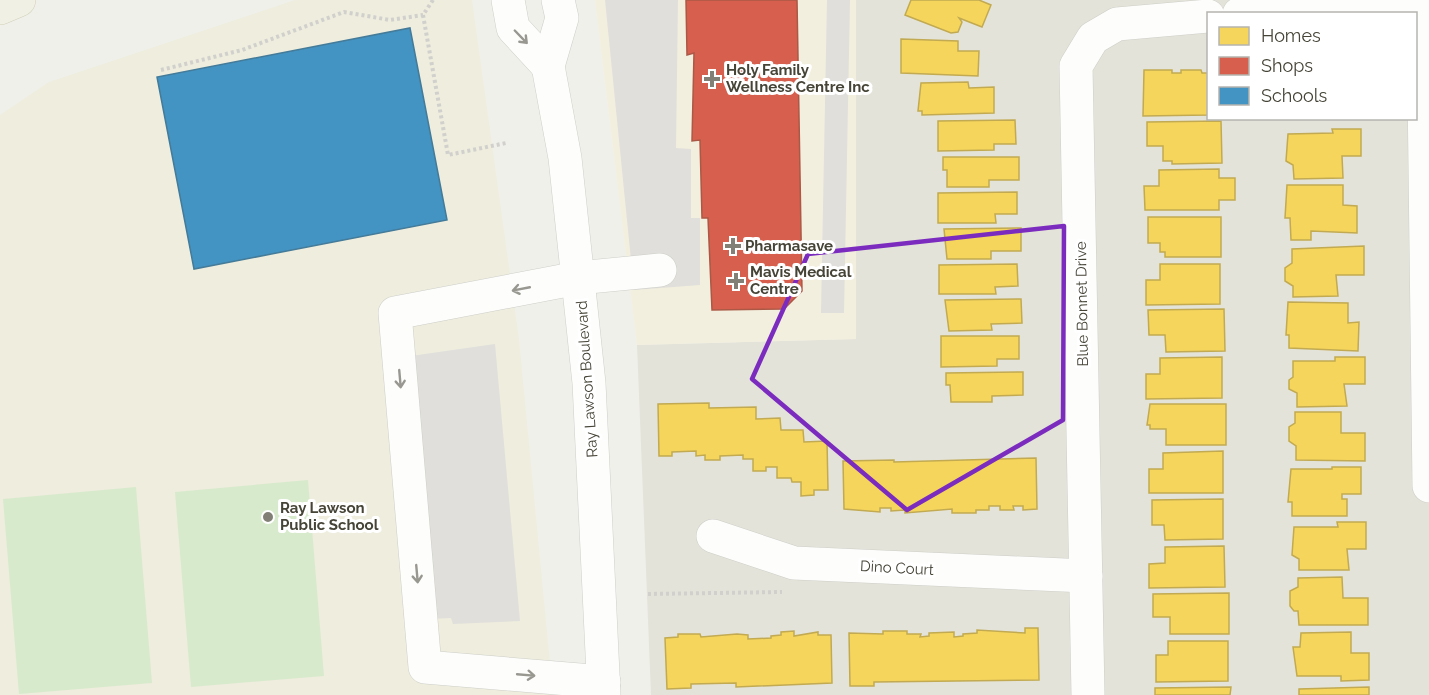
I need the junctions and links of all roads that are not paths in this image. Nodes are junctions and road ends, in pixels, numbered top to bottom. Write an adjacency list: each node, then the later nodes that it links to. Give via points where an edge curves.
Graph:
1 (19, 0): 5 (main road)
2 (508, 0): 8 (street, one-way to 8, via 513,28)
3 (558, 0): 8 (street, Ray Lawson Boulevard, via 562,18)
4 (1426, 7): 6 (street); 11 (street)
5 (0, 8)
6 (1292, 12)
7 (1207, 16): 13 (street, Blue Bonnet Drive, via 1117,24 1094,38 1076,66)
8 (549, 66): 10 (street, Ray Lawson Boulevard, via 565,158)
9 (660, 270): 10 (street)
10 (578, 278): 14 (street, Ray Lawson Boulevard, via 589,383); 14 (street, one-way to 14, via 395,313 425,667)
11 (1429, 486)
12 (713, 536): 13 (street, Dino Court, via 794,563)
13 (1086, 576): 15 (street, Blue Bonnet Drive)
14 (604, 688)
15 (1088, 695)

